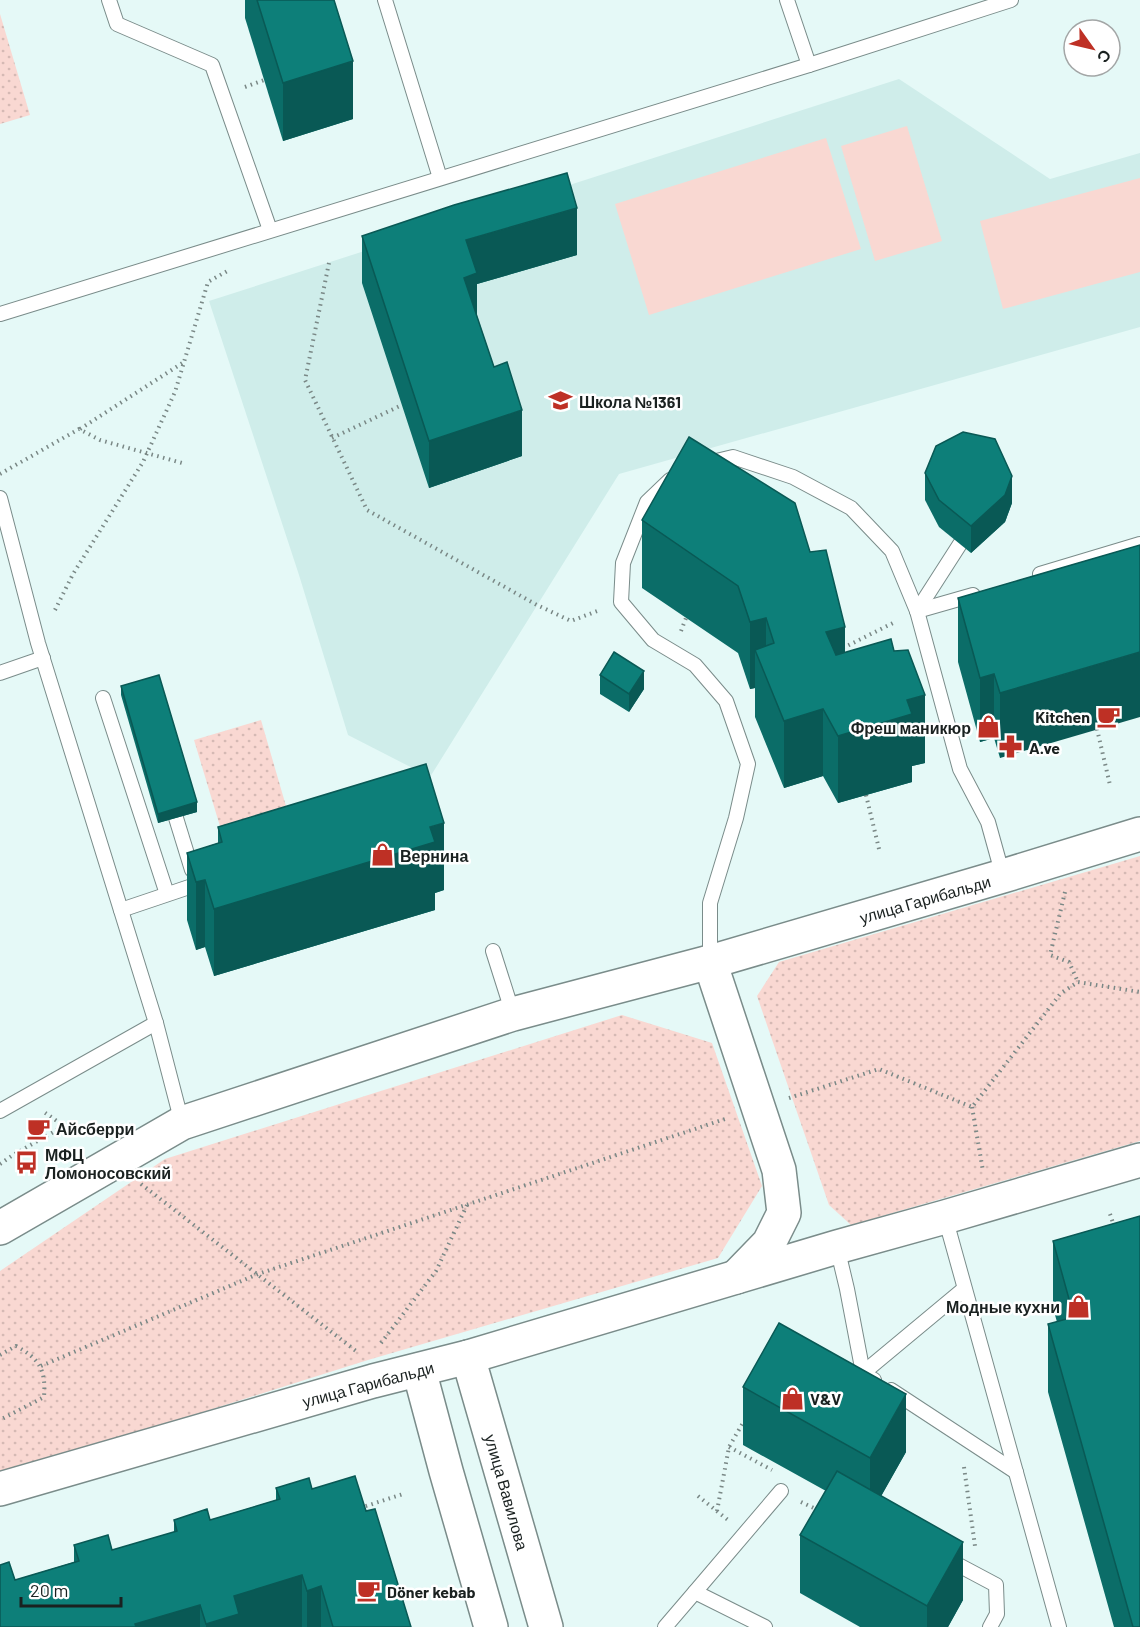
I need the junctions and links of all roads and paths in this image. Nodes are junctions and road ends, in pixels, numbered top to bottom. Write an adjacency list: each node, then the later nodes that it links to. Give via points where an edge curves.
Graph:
1 (109, 0): 8 (lane, via 117,24 212,65)
2 (385, 0): 7 (lane)
3 (787, 0): 6 (lane)
4 (1011, 0): 5 (lane)
5 (974, 5): 6 (lane)
6 (810, 65): 7 (lane)
7 (441, 178): 8 (lane)
8 (270, 231): 11 (lane)
9 (329, 263): 15 (path, via 304,380)
10 (236, 267): 12 (path, via 208,282)
11 (0, 314)
12 (184, 362): 14 (path); 16 (path)
13 (402, 405): 15 (path)
14 (79, 429): 16 (path, via 100,440); 18 (path)
15 (332, 438): 24 (path, via 367,510 571,621)
16 (147, 453): 17 (path); 26 (path, via 73,574)
17 (182, 463)
18 (0, 474)
19 (0, 498): 26 (lane)
20 (960, 544): 25 (lane)
21 (1140, 544): 22 (lane)
22 (1027, 578)
23 (983, 591): 25 (lane)
24 (621, 602): 25 (lane, via 623,563 647,502 687,468 733,457 793,477 851,508 892,551); 44 (lane, via 653,640 695,665 726,701 748,764 710,903)
25 (917, 611): 27 (path); 37 (lane, via 960,769 988,822)
26 (38, 643): 28 (lane)
27 (835, 651)
28 (43, 658): 29 (lane); 42 (lane)
29 (0, 673)
30 (103, 698): 41 (lane)
31 (1097, 729): 32 (path)
32 (1110, 785)
33 (866, 795): 36 (path)
34 (176, 818): 39 (lane)
35 (1140, 834): 37 (street, улица Гарибальди)
36 (880, 853)
37 (1003, 876): 44 (street, улица Гарибальди)
38 (218, 878): 39 (lane)
39 (197, 885): 41 (lane)
40 (1066, 887): 45 (path, via 1050,955 1069,962)
41 (167, 894): 42 (lane)
42 (121, 910): 48 (lane)
43 (493, 951): 47 (lane)
44 (710, 962): 47 (street, улица Гарибальди); 66 (street, улица Гарибальди, via 779,1170 784,1214 769,1243)
45 (1078, 982): 46 (path); 50 (path, via 1061,993)
46 (1140, 992)
47 (513, 1014): 53 (street, улица Гарибальди)
48 (156, 1023): 51 (lane); 53 (lane)
49 (779, 1101): 50 (path, via 879,1069)
50 (972, 1107): 57 (path)
51 (0, 1111)
52 (730, 1118): 59 (path)
53 (182, 1123): 62 (street, улица Гарибальди)
54 (64, 1126): 56 (path)
55 (1140, 1160): 61 (street, улица Гарибальди)
56 (0, 1164)
57 (984, 1177)
58 (134, 1178): 65 (path)
59 (467, 1205): 65 (path); 68 (path, via 436,1271)
60 (1110, 1214): 63 (path)
61 (945, 1217): 64 (street, улица Гарибальди); 67 (lane)
62 (0, 1228)
63 (1118, 1236)
64 (837, 1247): 66 (street, улица Гарибальди); 74 (lane)
65 (258, 1274): 69 (path); 72 (path)
66 (735, 1278): 71 (street, улица Гарибальди)
67 (964, 1289): 74 (lane); 79 (lane)
68 (375, 1352)
69 (359, 1353)
70 (0, 1355): 72 (path, via 16,1346 31,1354)
71 (468, 1357): 73 (street, улица Гарибальди); 93 (street, улица Вавилова)
72 (41, 1366): 76 (path, via 44,1397)
73 (419, 1370): 81 (street, улица Гарибальди); 92 (street)
74 (863, 1373): 77 (lane)
75 (746, 1418): 78 (path)
76 (0, 1420)
77 (960, 1436): 79 (lane); 90 (path)
78 (729, 1447): 80 (path); 86 (path)
79 (1016, 1472): 97 (lane)
80 (778, 1473)
81 (0, 1489)
82 (781, 1491): 87 (path); 88 (lane)
83 (403, 1494): 85 (path)
84 (698, 1496): 86 (path)
85 (358, 1508)
86 (717, 1511): 88 (path)
87 (823, 1513)
88 (745, 1534): 91 (lane)
89 (932, 1552): 90 (lane)
90 (980, 1577): 96 (lane, via 996,1585 997,1614)
91 (695, 1592): 94 (lane); 95 (lane)
92 (491, 1627)
93 (546, 1627)
94 (665, 1627)
95 (765, 1627)
96 (990, 1627)
97 (1059, 1627)

